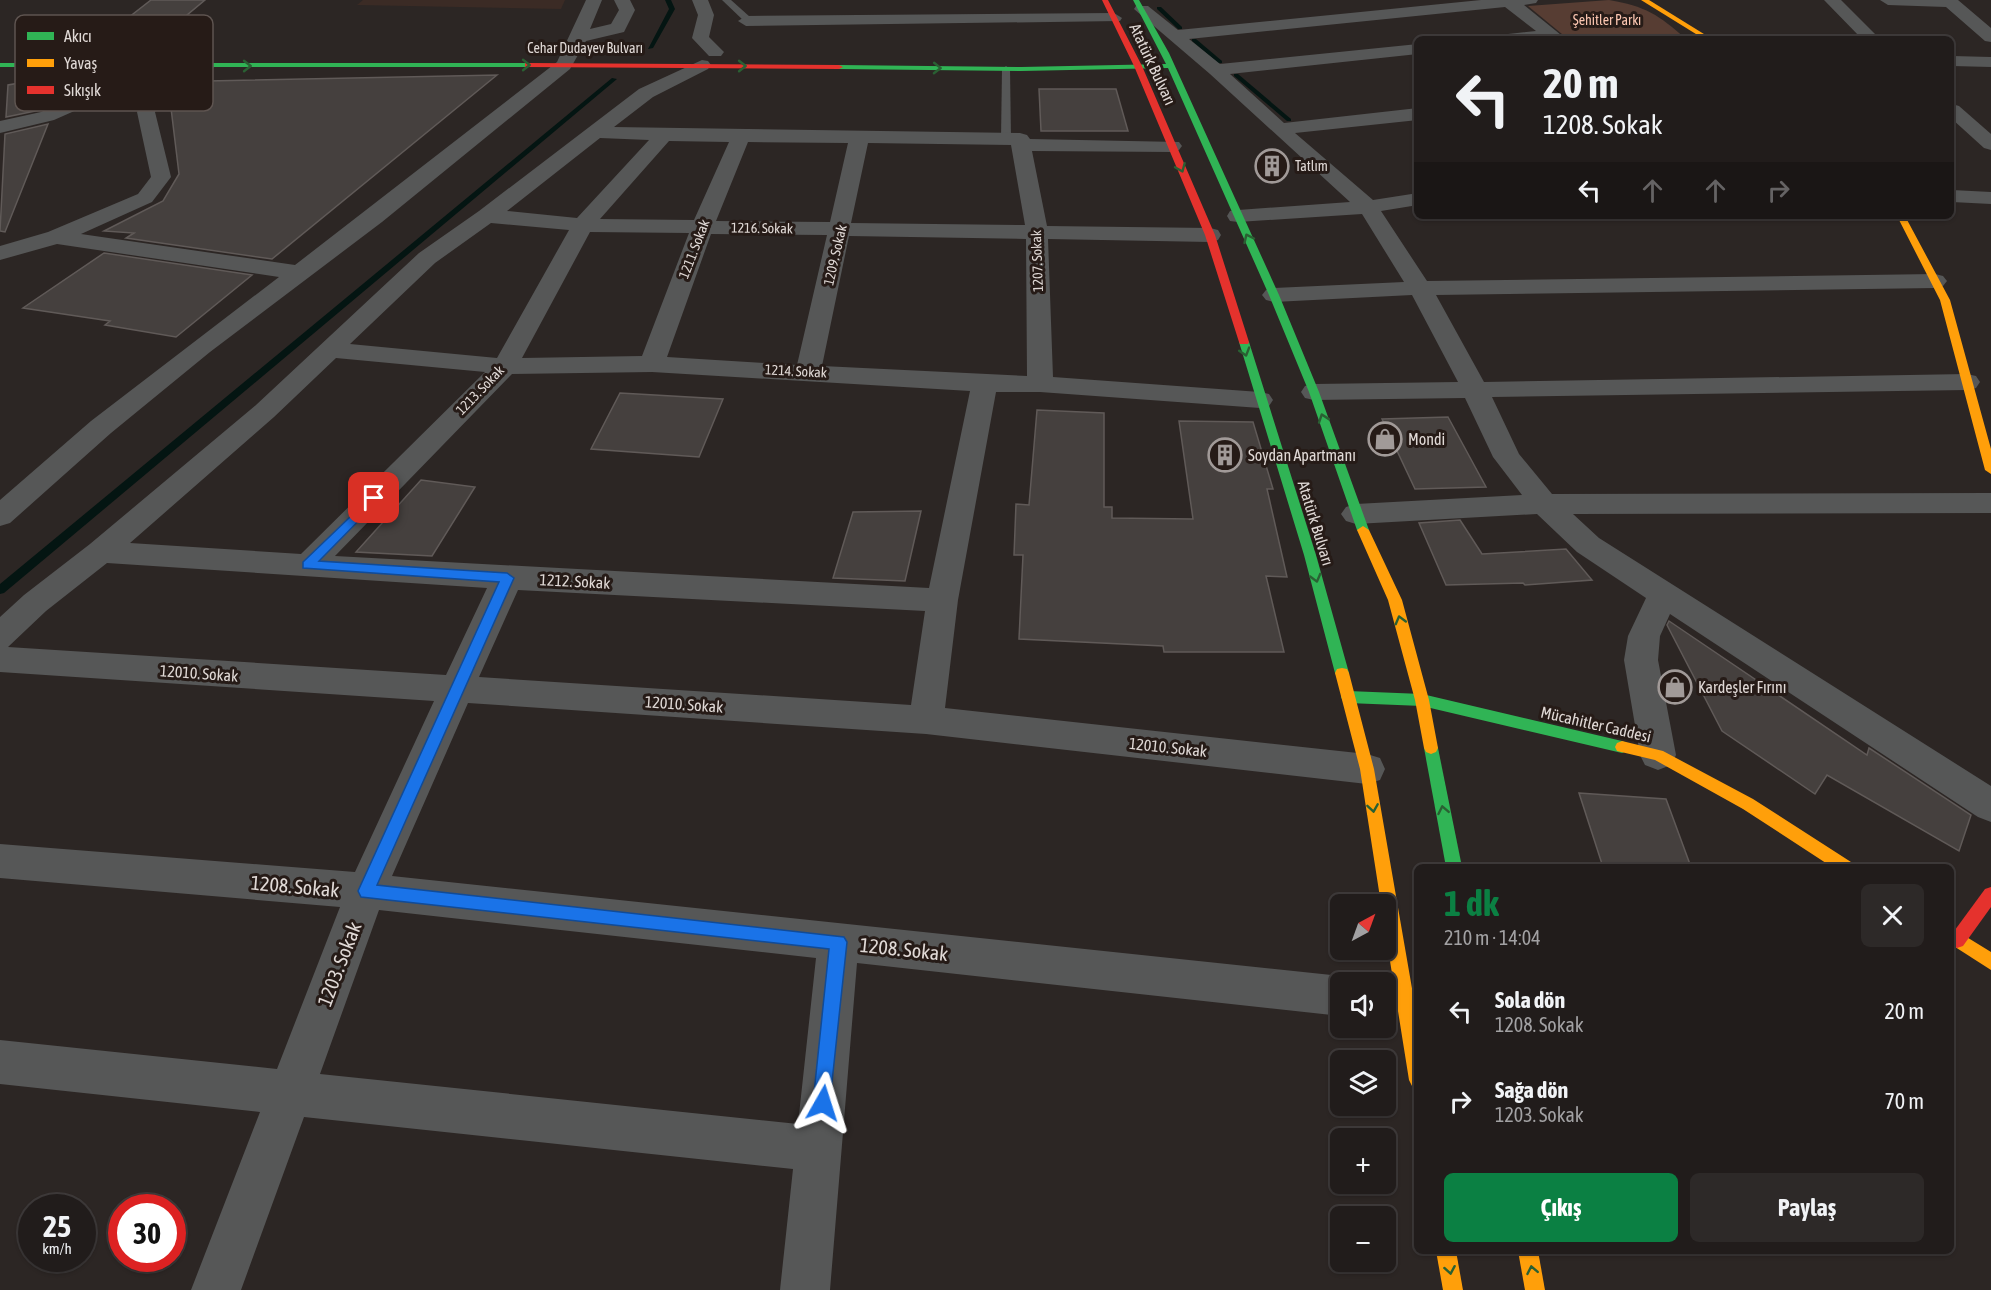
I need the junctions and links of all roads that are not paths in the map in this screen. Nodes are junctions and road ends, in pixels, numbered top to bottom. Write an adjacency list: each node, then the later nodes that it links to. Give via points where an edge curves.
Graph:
1 (594, 0): 29 (street)
2 (622, 0): 29 (street, via 627,9 618,28)
3 (700, 0): 32 (street, via 706,15 700,38)
4 (726, 0): 19 (lane)
5 (753, 0): 19 (street)
6 (987, 0): 17 (street)
7 (1105, 0): 16 (street, Atatürk Bulvarı)
8 (1530, 0): 12 (street)
9 (1644, 0): 21 (street)
10 (1832, 0): 22 (street)
11 (1888, 0): 13 (street)
12 (1508, 1): 18 (street); 20 (street)
13 (1949, 1): 23 (street)
14 (1139, 5): 24 (street)
15 (1323, 6): 18 (street)
16 (1114, 18): 17 (street); 30 (street, Atatürk Bulvarı)
17 (1004, 19): 19 (street)
18 (1335, 19): 24 (street)
19 (747, 20): 25 (street)
20 (1554, 36)
21 (1704, 36)
22 (1869, 36)
23 (1991, 37)
24 (1171, 44): 30 (street); 39 (street, Atatürk Bulvarı); 41 (street)
25 (738, 47): 32 (street, Cehar Dudayev Bulvarı)
26 (1414, 48): 41 (street)
27 (0, 51): 28 (street, Cehar Dudayev Bulvarı)
28 (15, 51)
29 (572, 52): 31 (street, Cehar Dudayev Bulvarı); 32 (street, Cehar Dudayev Bulvarı); 37 (street, Cehar Dudayev Bulvarı, one-way to 29); 69 (street, via 374,217)
30 (1124, 52): 38 (street, Atatürk Bulvarı)
31 (213, 54)
32 (709, 59): 40 (street, Cehar Dudayev Bulvarı, one-way to 40); 48 (street, via 646,93)
33 (1954, 61): 34 (street)
34 (1991, 62)
35 (0, 65): 36 (street, Cehar Dudayev Bulvarı)
36 (15, 65)
37 (213, 66)
38 (1138, 66): 39 (street, Cehar Dudayev Bulvarı); 40 (street, Cehar Dudayev Bulvarı); 54 (street, Atatürk Bulvarı)
39 (1170, 66): 60 (street, Atatürk Bulvarı)
40 (1006, 69): 52 (lane)
41 (1216, 70): 47 (street)
42 (58, 111): 46 (street)
43 (147, 111): 67 (street, via 161,177 144,198)
44 (1954, 112): 53 (street)
45 (1414, 114): 47 (street)
46 (0, 127)
47 (1280, 129): 58 (street)
48 (594, 132): 49 (street); 59 (street)
49 (664, 135): 50 (street); 62 (street, 1213. Sokak)
50 (741, 136): 51 (street); 63 (street, 1211. Sokak)
51 (859, 138): 52 (street); 64 (street, 1209. Sokak)
52 (1015, 141): 54 (street); 65 (street, 1207. Sokak)
53 (1991, 144)
54 (1172, 146): 66 (street, Atatürk Bulvarı, one-way to 66)
55 (1954, 196): 56 (street)
56 (1991, 198)
57 (1414, 201): 58 (street)
58 (1368, 207): 60 (street); 71 (street)
59 (488, 216): 62 (street, 1216. Sokak); 73 (street, via 427,258)
60 (1238, 216): 72 (street, Atatürk Bulvarı, one-way to 60)
61 (1903, 219): 70 (street)
62 (583, 225): 63 (street, 1216. Sokak); 75 (street, 1213. Sokak)
63 (702, 227): 64 (street, 1216. Sokak); 74 (street, 1211. Sokak)
64 (841, 229): 65 (street, 1216. Sokak); 77 (street, 1209. Sokak)
65 (1037, 231): 66 (street, 1216. Sokak); 80 (street, 1207. Sokak)
66 (1210, 235): 83 (street, Atatürk Bulvarı, one-way to 83)
67 (56, 237): 68 (street); 69 (street)
68 (0, 253)
69 (299, 273): 88 (street, via 101,427)
70 (1935, 281): 71 (street); 78 (street, via 1946,300)
71 (1420, 288): 72 (street); 81 (street)
72 (1274, 295): 82 (street, Atatürk Bulvarı)
73 (332, 350): 75 (street, 1214. Sokak); 89 (street)
74 (652, 364): 75 (street, 1214. Sokak); 77 (street, 1214. Sokak)
75 (505, 366): 90 (street, 1213. Sokak)
76 (1991, 371): 78 (street)
77 (808, 372): 79 (street, 1214. Sokak)
78 (1965, 375): 81 (street); 84 (street)
79 (984, 384): 80 (street, 1214. Sokak); 93 (street)
80 (1040, 384): 83 (street, 1214. Sokak)
81 (1474, 388): 82 (street); 86 (street, via 1507,457)
82 (1314, 392): 87 (street, Atatürk Bulvarı, one-way to 82)
83 (1260, 400): 97 (street, Atatürk Bulvarı, one-way to 97, via 1310,555)
84 (1991, 470)
85 (1991, 503): 86 (street)
86 (1544, 504): 87 (street); 92 (street, via 1588,545)
87 (1356, 514): 98 (street, Atatürk Bulvarı, one-way to 87, via 1395,600)
88 (0, 516)
89 (100, 552): 90 (street, 1212. Sokak); 94 (street, via 35,603)
90 (308, 565): 91 (street, 1212. Sokak)
91 (507, 578): 93 (street, 1212. Sokak); 96 (street, 1203. Sokak)
92 (1663, 594): 100 (street, via 1644,636 1641,660); 102 (street)
93 (942, 600): 99 (street)
94 (0, 637)
95 (0, 659): 96 (street, 12010. Sokak)
96 (455, 690): 99 (street, 12010. Sokak); 106 (street, 1203. Sokak)
97 (1348, 697): 98 (street, Mücahitler Caddesi); 101 (street, Atatürk Bulvarı)
98 (1422, 700): 100 (street, Mücahitler Caddesi); 104 (street, Atatürk Bulvarı, one-way to 98)
99 (926, 720): 101 (street, 12010. Sokak)
100 (1658, 755): 105 (street, Mücahitler Caddesi, via 1748,804)
101 (1367, 769): 111 (street, Atatürk Bulvarı, one-way to 111)
102 (1991, 806)
103 (0, 861): 106 (street, 1208. Sokak)
104 (1453, 864)
105 (1840, 864)
106 (366, 891): 109 (street, 1208. Sokak); 116 (street, 1203. Sokak)
107 (1991, 894): 108 (street)
108 (1954, 938): 110 (street)
109 (838, 942): 112 (street, 1208. Sokak); 117 (street)
110 (1991, 962)
111 (1391, 972)
112 (1330, 995)
113 (1396, 1005): 115 (street, Atatürk Bulvarı)
114 (0, 1062): 116 (street)
115 (1414, 1066)
116 (290, 1093): 117 (street); 120 (street, 1203. Sokak)
117 (818, 1149): 121 (street)
118 (1447, 1254): 122 (street, one-way to 122)
119 (1529, 1254): 123 (street, one-way to 119)
120 (216, 1290)
121 (805, 1290)
122 (1453, 1290)
123 (1535, 1290)

